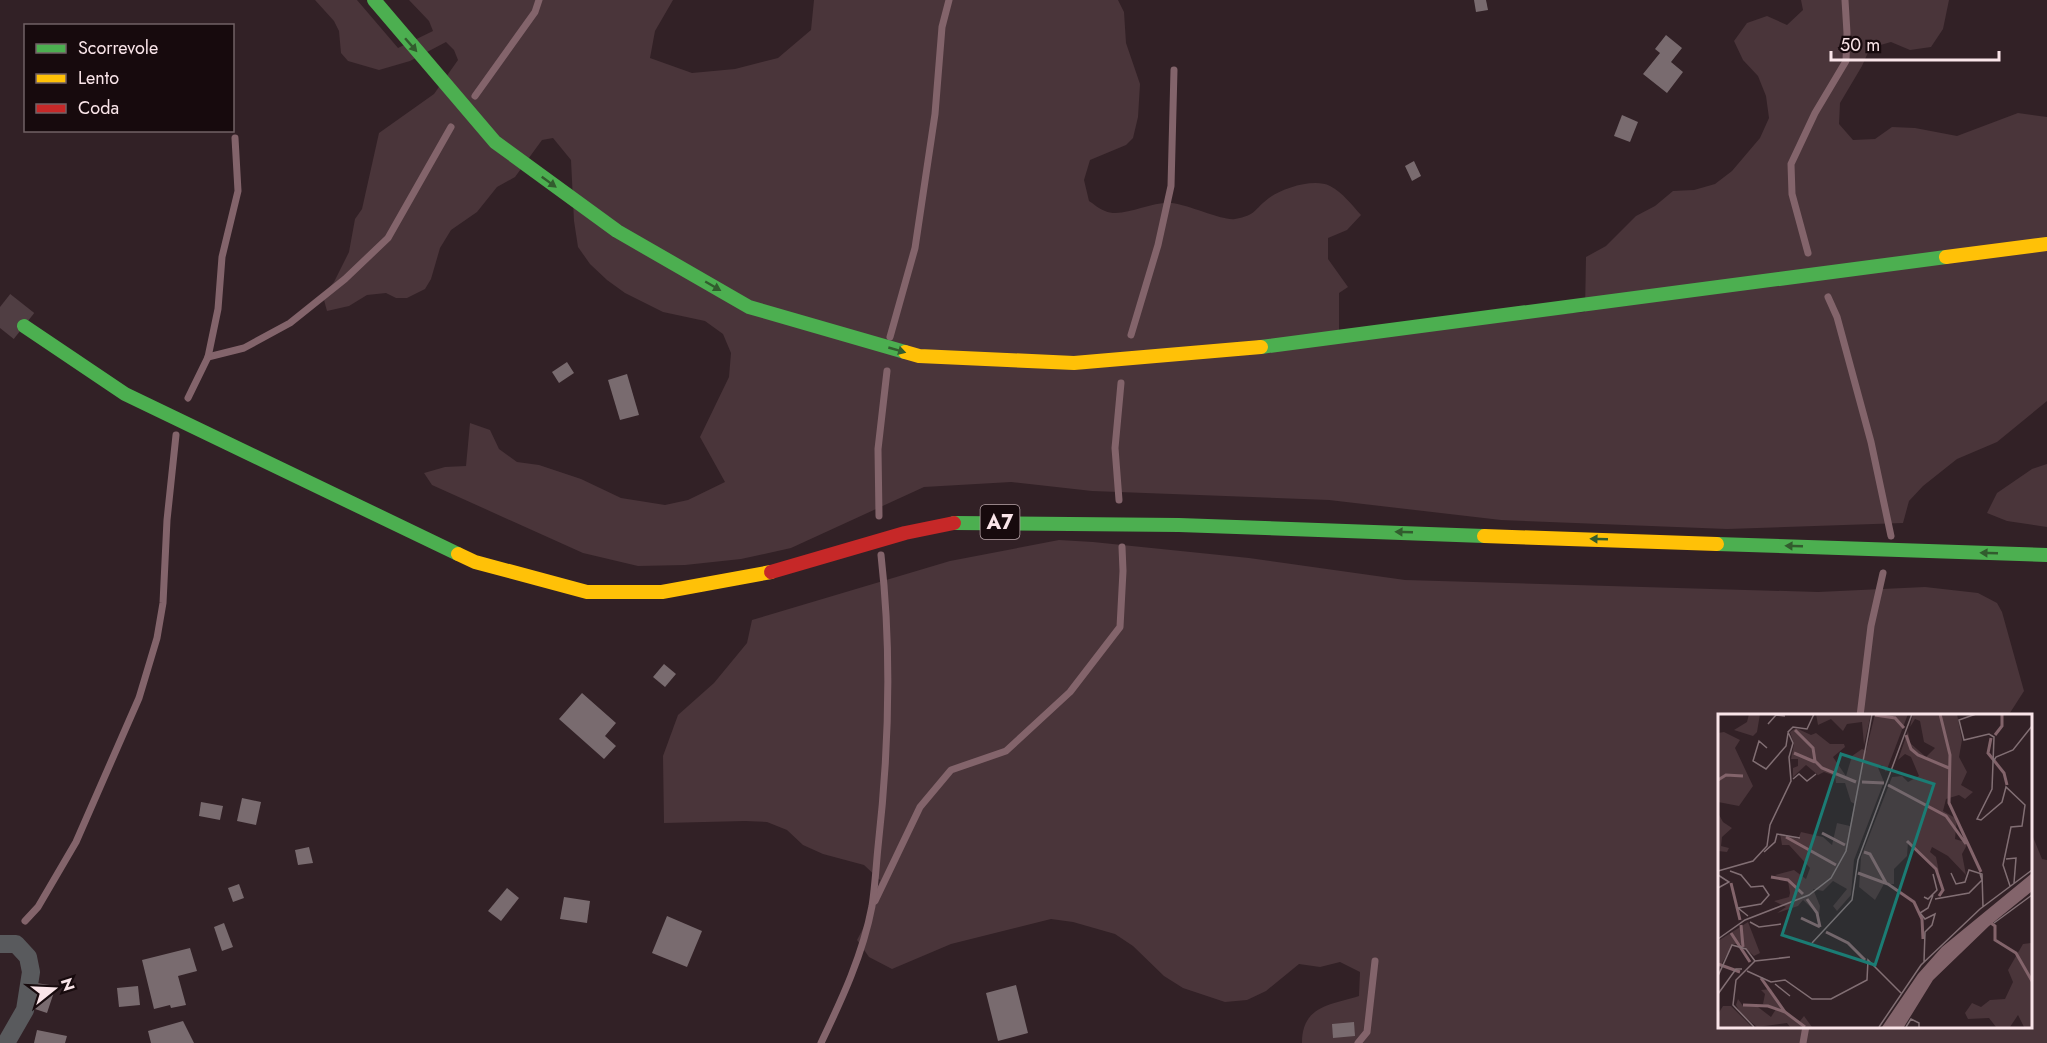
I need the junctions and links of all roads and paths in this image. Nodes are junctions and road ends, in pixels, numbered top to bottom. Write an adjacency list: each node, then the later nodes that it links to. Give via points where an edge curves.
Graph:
1 (374, 0): 2 (highway, one-way to 2, via 495,142 617,231 749,306 919,356 1074,363 1245,349)
2 (2047, 244)
3 (24, 326): 4 (highway, A7, one-way to 3, via 1179,525 960,522 905,533 764,574 662,592 587,592 475,562 125,394)
4 (2047, 555)
5 (0, 944): 6 (street, via 16,944 28,957 31,972 25,1010)
6 (6, 1043)

